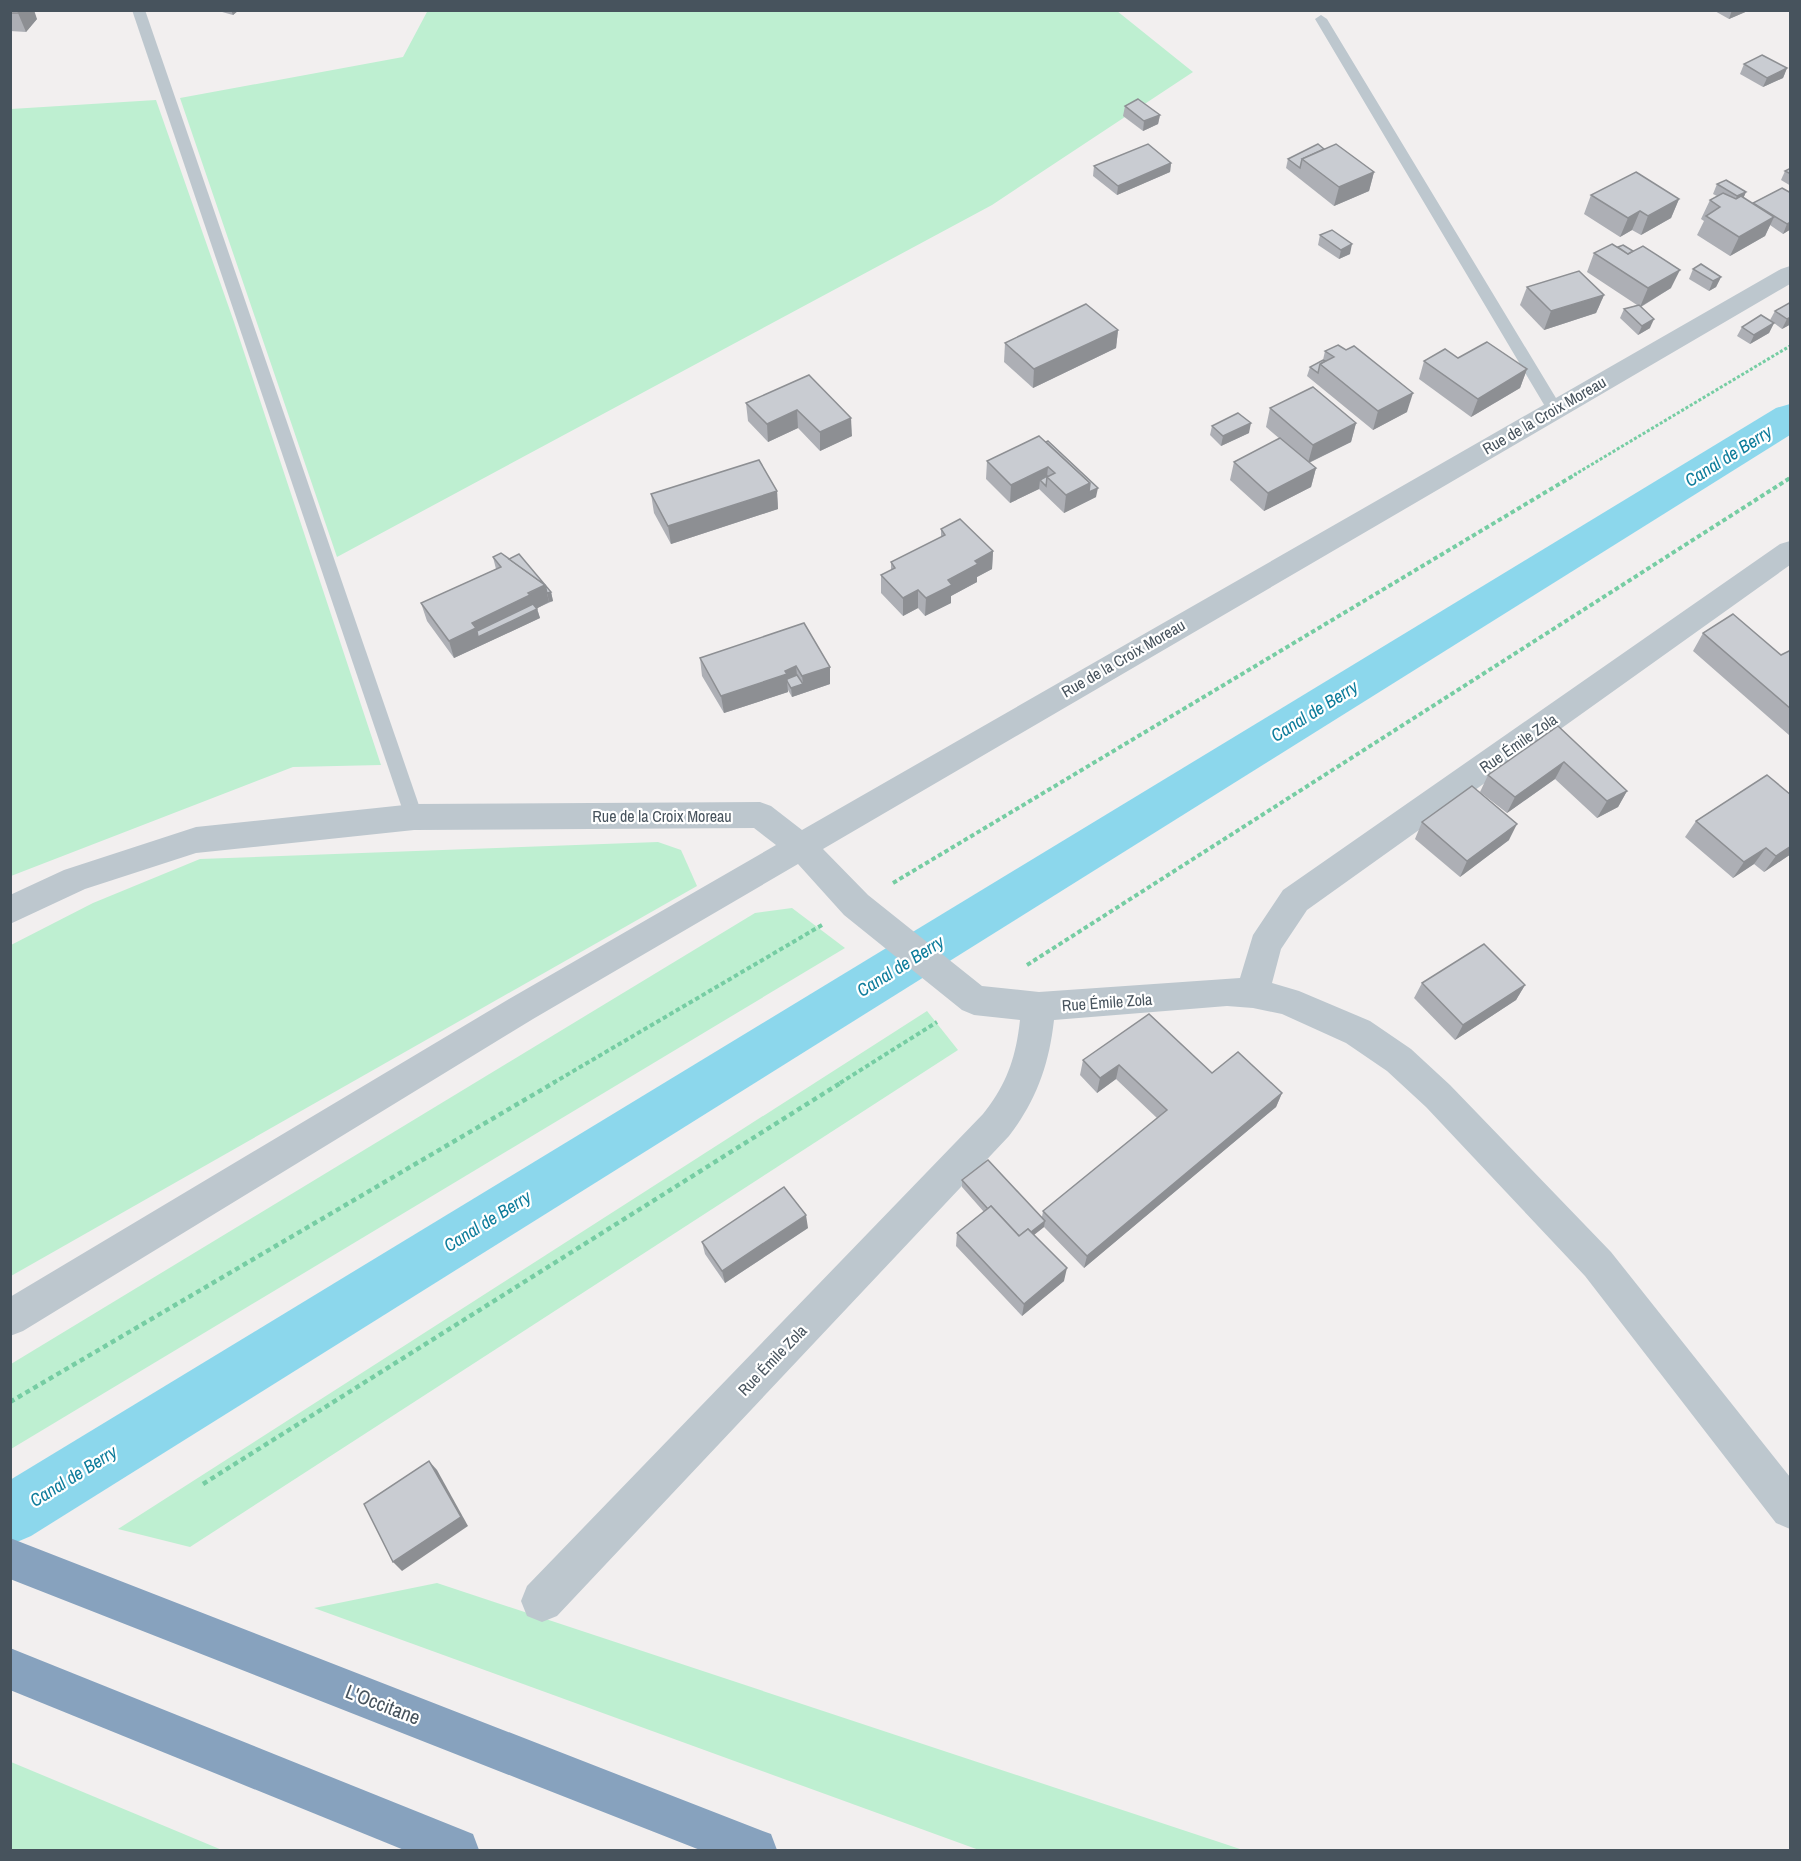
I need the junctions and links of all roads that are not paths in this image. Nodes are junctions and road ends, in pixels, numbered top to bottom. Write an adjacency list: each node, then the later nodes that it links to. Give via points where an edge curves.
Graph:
1 (138, 10): 6 (lane)
2 (1321, 19): 4 (lane)
3 (1791, 274): 4 (street, Rue de la Croix Moreau)
4 (1554, 408): 7 (street, Rue de la Croix Moreau)
5 (1791, 551): 9 (street, Rue Émile Zola, via 1294,900 1265,945)
6 (414, 817): 7 (street, Rue de la Croix Moreau, via 760,815); 8 (street, Rue de la Croix Moreau, via 196,840 75,879)
7 (801, 846): 10 (street, via 856,905 974,999); 11 (street)
8 (10, 911)
9 (1253, 993): 10 (street, Rue Émile Zola); 12 (street, via 1287,1001 1358,1032 1415,1074 1598,1264)
10 (1039, 1007): 14 (street, Rue Émile Zola, via 1026,1080 1016,1101 996,1125)
11 (10, 1318)
12 (1791, 1509)
13 (10, 1558): 17 (highway, L'Occitane)
14 (542, 1601)
15 (20, 1672): 16 (highway)
16 (457, 1851)
17 (755, 1851)

